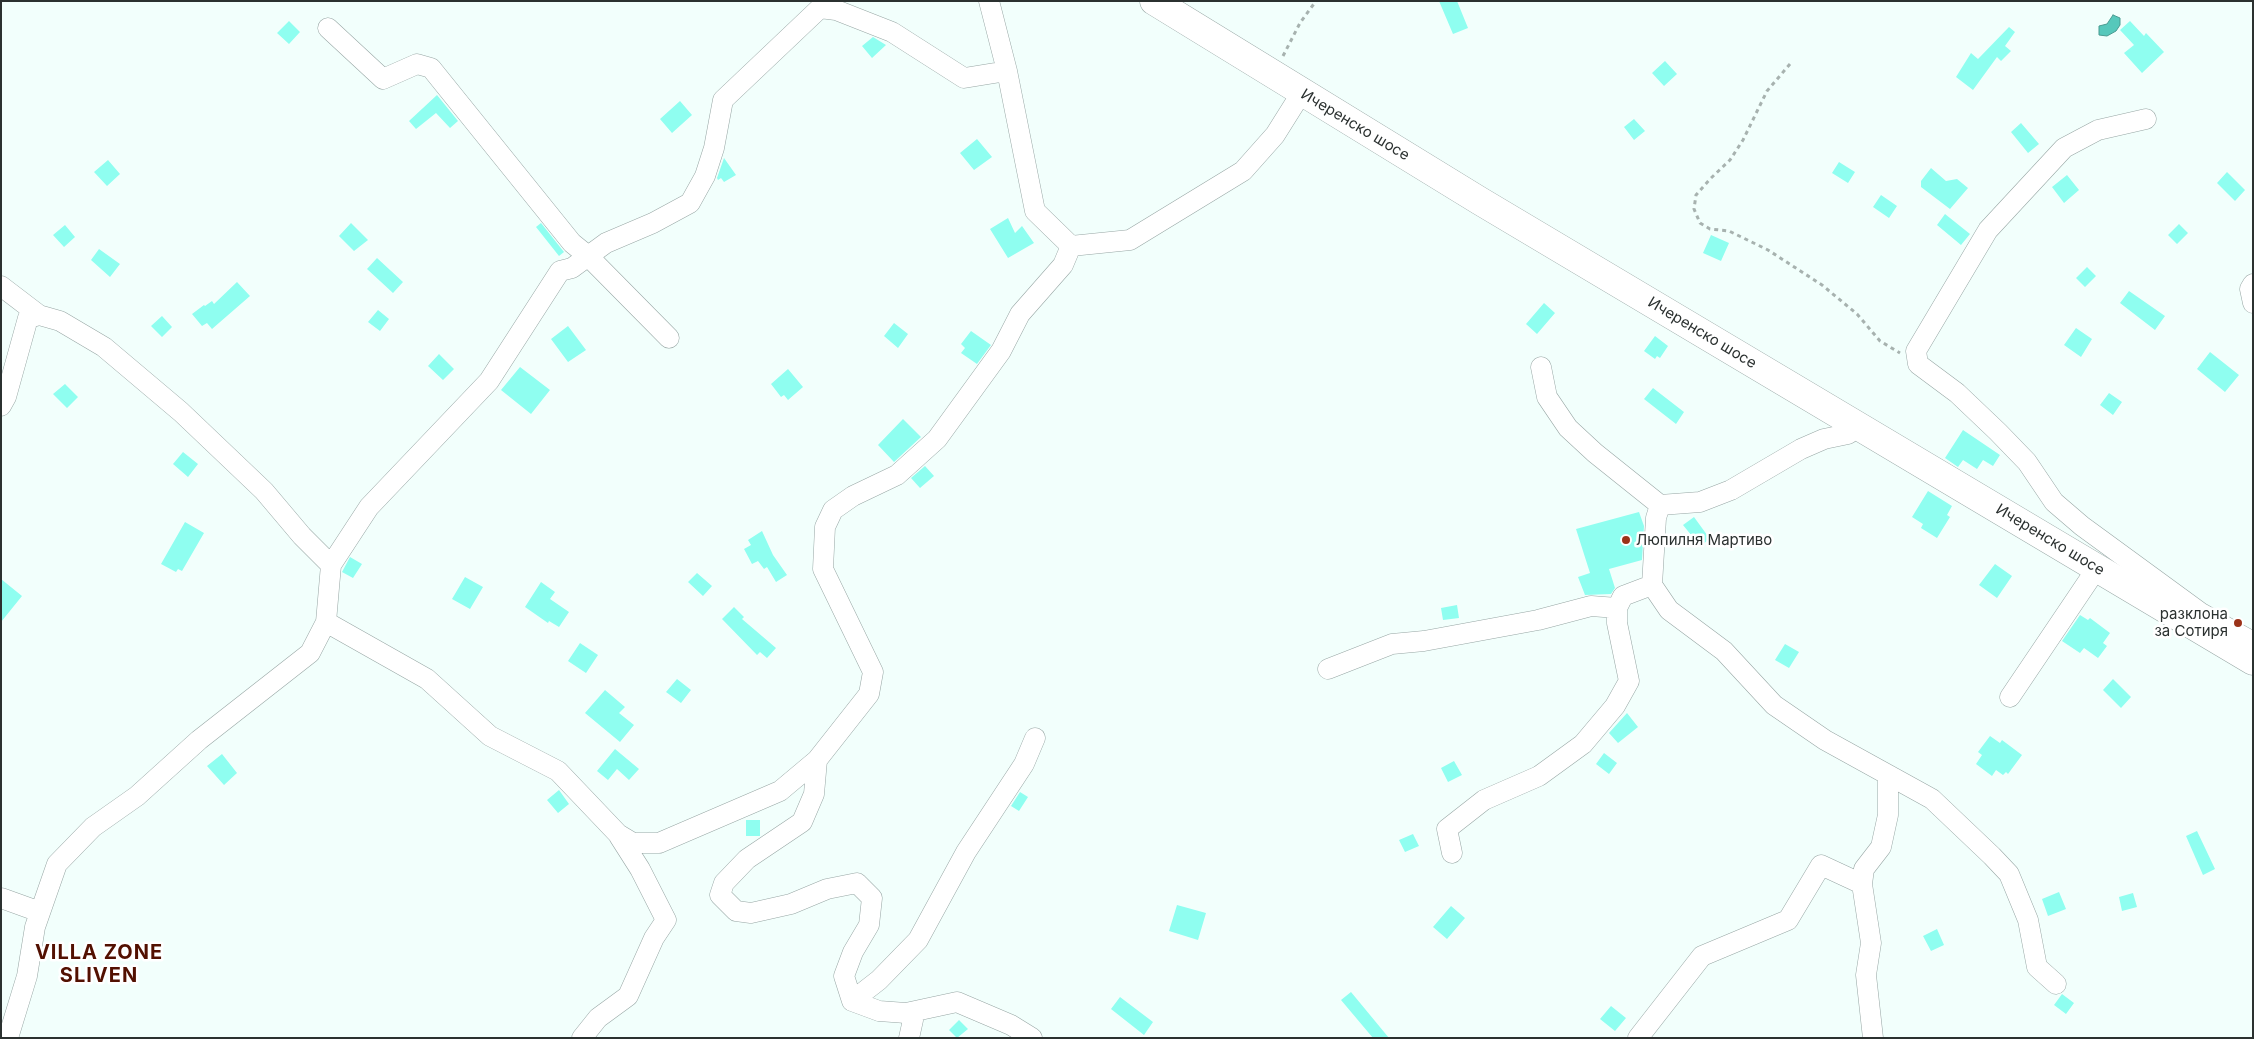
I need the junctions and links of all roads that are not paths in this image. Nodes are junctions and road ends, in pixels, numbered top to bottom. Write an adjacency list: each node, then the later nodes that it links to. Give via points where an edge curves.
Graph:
1 (989, 1): 4 (street)
2 (1154, 1): 5 (street, Ичеренско шосе)
3 (328, 28): 8 (street, via 383,79 417,64 432,68 572,243)
4 (1007, 71): 7 (street, via 1035,211); 8 (street, via 964,78 892,32 836,10 820,8 723,100 714,148 705,176 690,203 606,243)
5 (1302, 92): 7 (street, via 1274,135 1243,171 1130,240); 16 (street, Ичеренско шосе)
6 (2146, 119): 23 (street, via 2098,130 2064,148 1988,230 1916,351 1918,364 1957,393 1998,432 2027,462 2054,502 2082,526 2201,613)
7 (1071, 246): 28 (street, via 1063,265 1020,314 1001,351 937,439 898,475 853,496 833,510 825,527 824,569 872,672 869,694)
8 (588, 256): 13 (street); 18 (street, via 572,268 560,271 488,381 369,507)
9 (2253, 284): 11 (street, via 2250,288)
10 (1, 286): 12 (street)
11 (2253, 303)
12 (39, 316): 15 (street, via 28,318); 18 (street, via 60,320 104,347 181,412 264,491)
13 (669, 338)
14 (1541, 367): 17 (street, via 1547,397 1568,428)
15 (1, 406)
16 (1858, 426): 17 (street, via 1848,434 1824,439 1801,449 1731,490 1700,502); 19 (street, Ичеренско шосе)
17 (1660, 505): 20 (street, via 1656,518)
18 (330, 565): 22 (street)
19 (2097, 568): 24 (street, Ичеренско шосе); 26 (street)
20 (1652, 584): 21 (street, via 1623,596); 29 (street, via 1669,610 1724,651 1774,705 1825,740)
21 (1617, 608): 25 (street, via 1591,606 1538,620 1392,644); 31 (street, via 1629,681 1615,706 1583,744 1539,776 1484,800 1447,829)
22 (326, 622): 30 (street, via 427,679 490,736 558,772); 34 (street, via 310,653 200,740 137,796 93,827 57,864)
23 (2253, 642)
24 (2253, 661)
25 (1328, 669)
26 (2010, 697)
27 (1035, 738): 36 (street, via 1024,764 966,852 918,940 879,980)
28 (816, 760): 30 (street, via 780,792 659,843 633,844); 36 (street, via 814,794 802,822 747,859 724,883 720,896 736,912 750,913 857,883 872,898 869,925 844,976)
29 (1888, 775): 32 (street, via 1888,815 1881,847 1864,869); 35 (street, via 1932,799 2008,874 2028,920 2037,967)
30 (618, 834): 39 (street, via 666,920 654,938 628,996 598,1018)
31 (1452, 854)
32 (1862, 884): 42 (street, via 1821,864 1788,920 1702,956); 43 (street, via 1871,942 1866,975)
33 (1, 898): 34 (street)
34 (40, 912): 38 (street, via 27,976)
35 (2056, 984)
36 (852, 1001): 37 (street, via 879,1011)
37 (906, 1013): 40 (street, via 913,1020); 41 (street, via 957,1002 1011,1025)
38 (8, 1038)
39 (582, 1038)
40 (909, 1038)
41 (1032, 1038)
42 (1638, 1038)
43 (1873, 1038)

